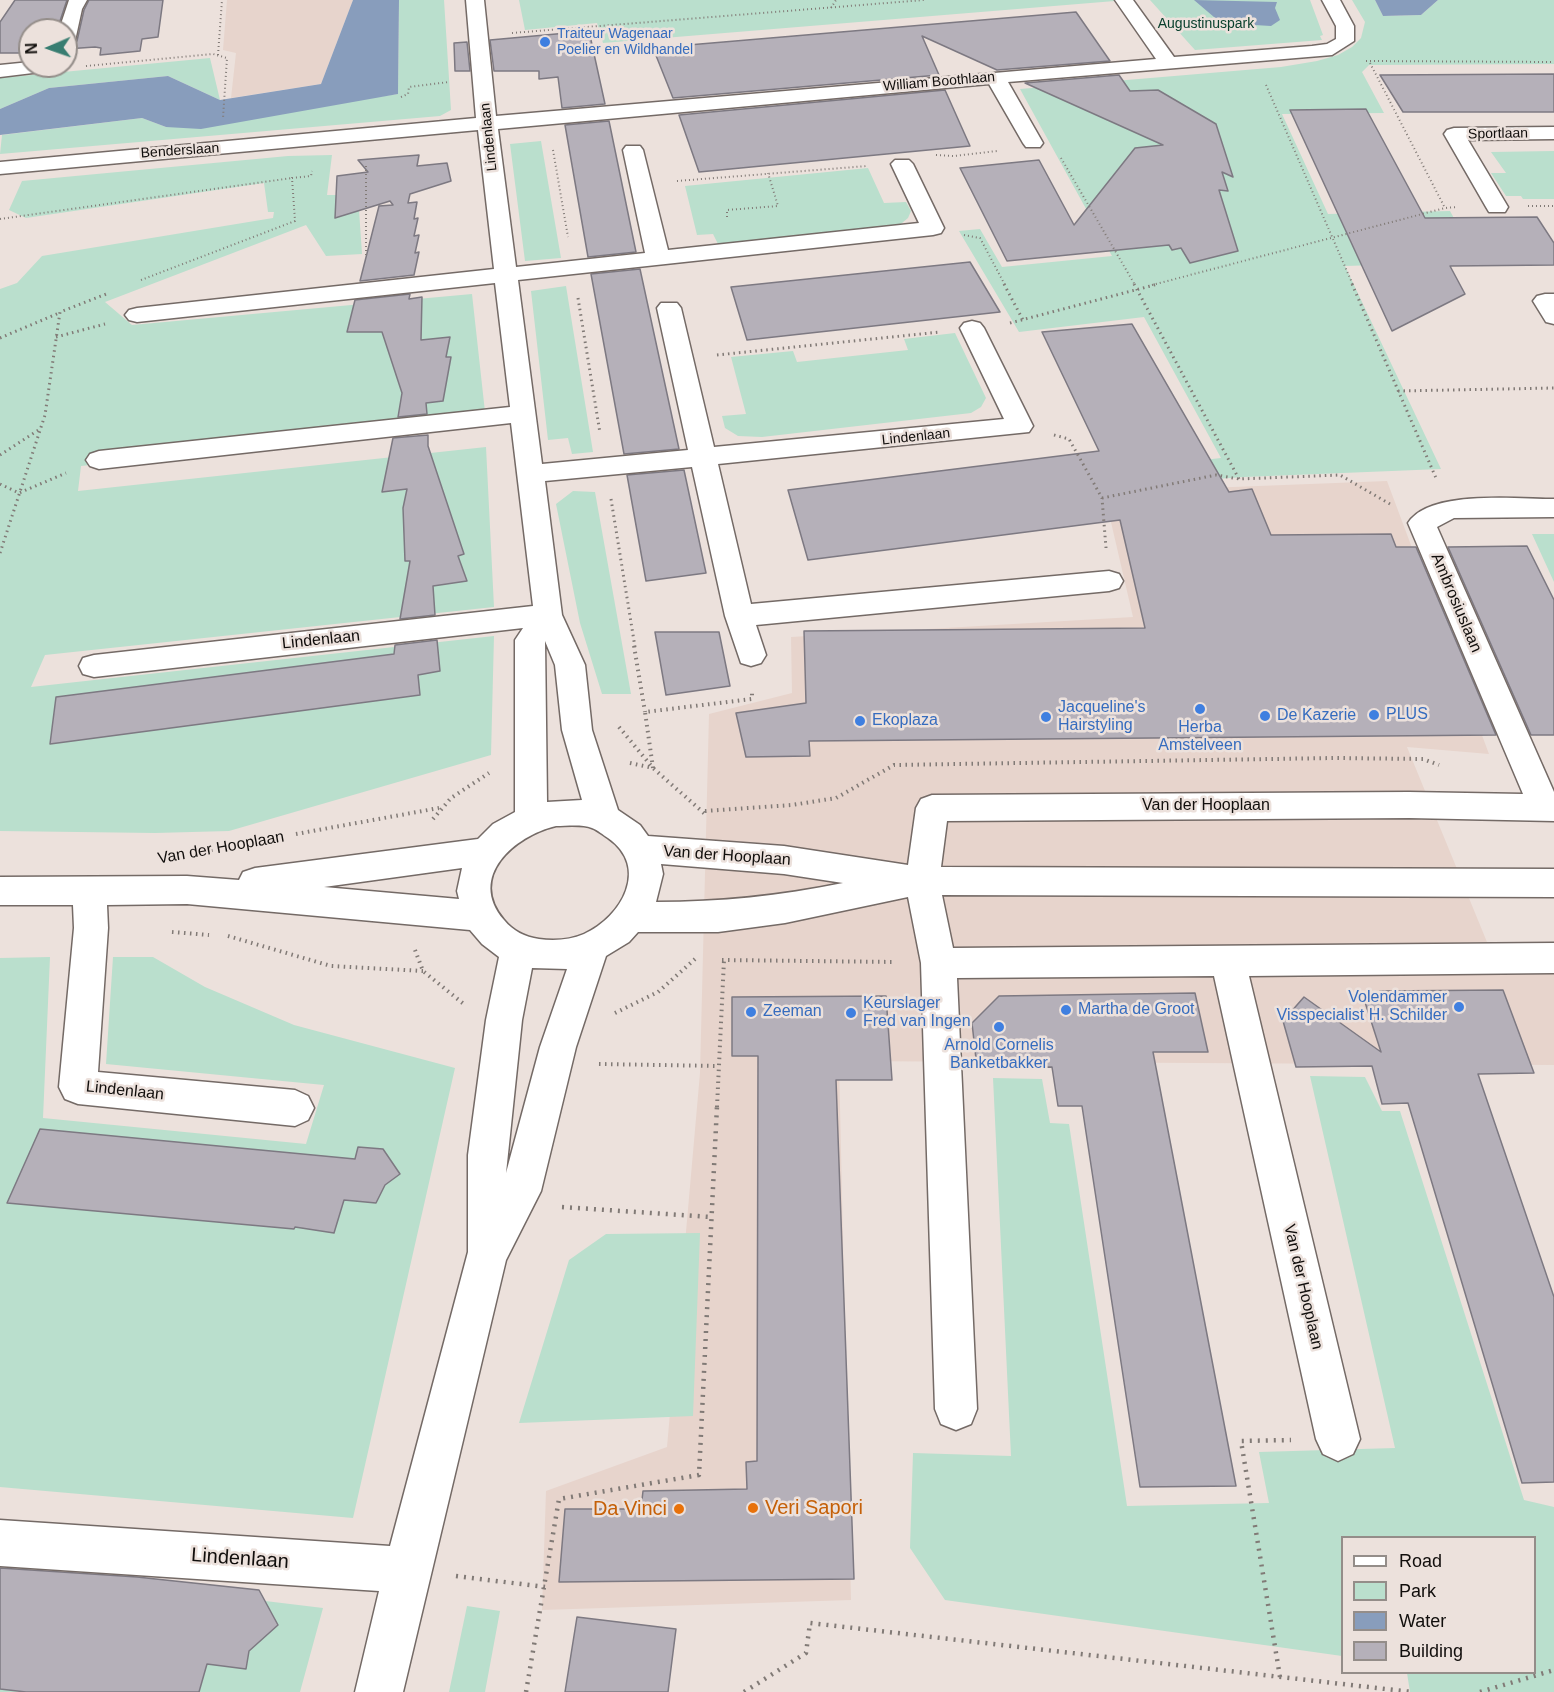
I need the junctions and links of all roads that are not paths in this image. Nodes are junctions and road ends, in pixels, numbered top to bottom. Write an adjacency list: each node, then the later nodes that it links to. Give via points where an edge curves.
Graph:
1 (78, 0): 5 (street)
2 (475, 0): 10 (street, Lindenlaan)
3 (1124, 0): 6 (street)
4 (1330, 0): 6 (street, William Boothlaan, via 1345,26 1345,40 1332,49)
5 (72, 18)
6 (1168, 62): 9 (street, William Boothlaan)
7 (18, 69): 8 (street)
8 (0, 71)
9 (995, 77): 10 (street, William Boothlaan); 12 (street)
10 (487, 124): 15 (street, Benderslaan); 18 (street, Lindenlaan)
11 (1554, 133): 16 (street, Sportlaan, via 1454,134)
12 (1033, 143)
13 (633, 150): 17 (street)
14 (902, 164): 17 (street, via 933,228)
15 (0, 168)
16 (1497, 207)
17 (658, 258): 18 (street)
18 (506, 273): 21 (street); 24 (street, Lindenlaan)
19 (1554, 301): 22 (street, via 1545,301)
20 (669, 308): 25 (street)
21 (137, 315)
22 (1554, 317)
23 (972, 328): 25 (street, Lindenlaan, via 1020,426)
24 (523, 414): 26 (street); 27 (street, Lindenlaan)
25 (704, 459): 27 (street, Lindenlaan); 31 (street)
26 (99, 460)
27 (530, 474): 30 (street, Lindenlaan)
28 (1554, 508): 34 (street, Ambrosiuslaan, via 1449,509 1422,523)
29 (1109, 582): 31 (street)
30 (548, 615): 33 (street, Lindenlaan); 35 (street, via 530,640); 36 (street, Lindenlaan, via 570,665 577,730)
31 (739, 616): 32 (street)
32 (751, 655)
33 (94, 666)
34 (1550, 808): 39 (street, Van der Hooplaan, via 932,808)
35 (531, 819): 36 (street, via 581,813); 38 (street, via 506,832)
36 (604, 819): 37 (street, via 624,831)
37 (640, 849): 39 (street, Van der Hooplaan, via 784,860); 45 (street, via 646,871 644,895)
38 (487, 850): 42 (street, Van der Hooplaan); 44 (street, via 476,872 474,895)
39 (922, 881): 40 (street, Van der Hooplaan); 45 (street, Van der Hooplaan, via 786,909 718,917); 49 (street, Van der Hooplaan)
40 (1554, 883)
41 (90, 890): 42 (street, Van der Hooplaan); 43 (street, Van der Hooplaan); 51 (street, Lindenlaan, via 91,928 78,1087)
42 (188, 890): 44 (street, Van der Hooplaan)
43 (0, 891)
44 (479, 916): 47 (street, via 495,936)
45 (633, 917): 46 (street, via 615,936)
46 (591, 949): 47 (street, via 553,956); 52 (street, via 558,1047 521,1191)
47 (519, 950): 52 (street, via 504,1020 487,1155)
48 (1228, 960): 49 (street); 50 (street); 54 (street, Van der Hooplaan)
49 (939, 963): 53 (street, Van der Hooplaan)
50 (1551, 967)
51 (295, 1108)
52 (488, 1255): 56 (street)
53 (956, 1409)
54 (1338, 1439)
55 (0, 1543): 56 (street, Lindenlaan)
56 (407, 1570): 57 (street)
57 (380, 1692)

